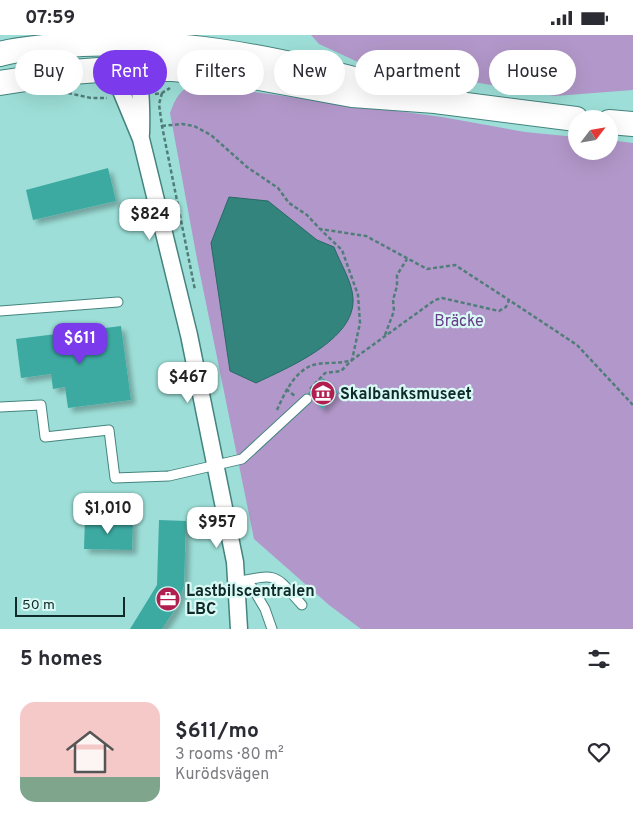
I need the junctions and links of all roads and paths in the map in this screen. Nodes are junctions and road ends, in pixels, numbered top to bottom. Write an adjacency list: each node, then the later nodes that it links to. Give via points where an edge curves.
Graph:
1 (118, 38): 2 (street); 3 (main road); 10 (main road, via 262,56)
2 (126, 50)
3 (0, 53)
4 (93, 70): 6 (main road)
5 (167, 70): 10 (main road, via 212,72 352,95)
6 (0, 83)
7 (123, 95): 15 (street)
8 (142, 95): 15 (street)
9 (161, 95): 14 (path, via 159,104)
10 (435, 101): 11 (main road)
11 (568, 118)
12 (618, 123): 13 (main road)
13 (633, 124)
14 (162, 126): 16 (path, via 182,124 211,135 247,167 278,188 289,203); 18 (path)
15 (141, 139): 29 (street)
16 (320, 229): 17 (path, via 366,235); 23 (path, via 342,250 358,295 360,323)
17 (407, 259): 19 (path, via 427,269 455,265); 22 (path, via 397,275 394,311)
18 (196, 295)
19 (509, 301): 22 (path, via 499,311 435,299); 26 (path, via 577,345)
20 (118, 302): 21 (lane)
21 (0, 311)
22 (385, 335): 23 (path)
23 (352, 359): 24 (path, via 341,371 325,373); 28 (path, via 337,364 314,365 304,370 288,386 273,420)
24 (319, 378)
25 (307, 399): 28 (lane)
26 (633, 405)
27 (0, 407): 29 (lane, via 41,405 44,437 109,431 115,478 169,476)
28 (274, 430): 29 (lane, via 242,459)
29 (217, 466): 30 (street)
30 (236, 581): 31 (lane, via 268,576 278,578); 32 (street); 33 (lane, via 252,587)
31 (302, 605)
32 (239, 629)
33 (272, 629)

